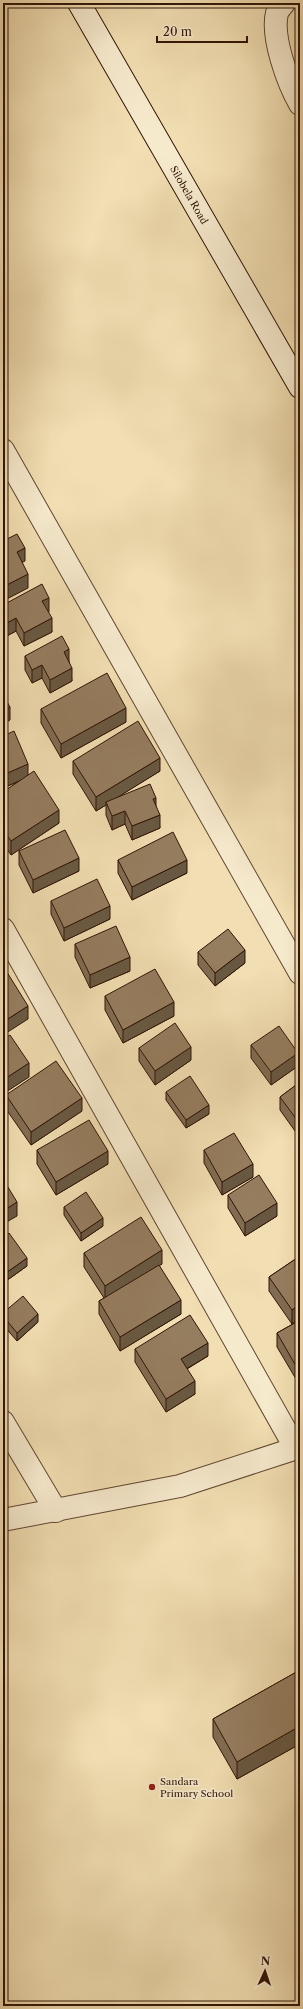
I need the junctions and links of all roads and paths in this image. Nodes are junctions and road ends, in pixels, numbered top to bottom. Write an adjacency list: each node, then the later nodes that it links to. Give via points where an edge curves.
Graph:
1 (79, 3): 4 (street, Silobela Road)
2 (284, 3): 3 (street, via 277,13 276,35 290,86)
3 (300, 104)
4 (300, 387)
5 (3, 450): 7 (street)
6 (3, 929): 9 (street)
7 (300, 973)
8 (3, 1422): 10 (street)
9 (298, 1448): 10 (street, via 180,1486)
10 (56, 1511): 11 (street)
11 (3, 1520)

